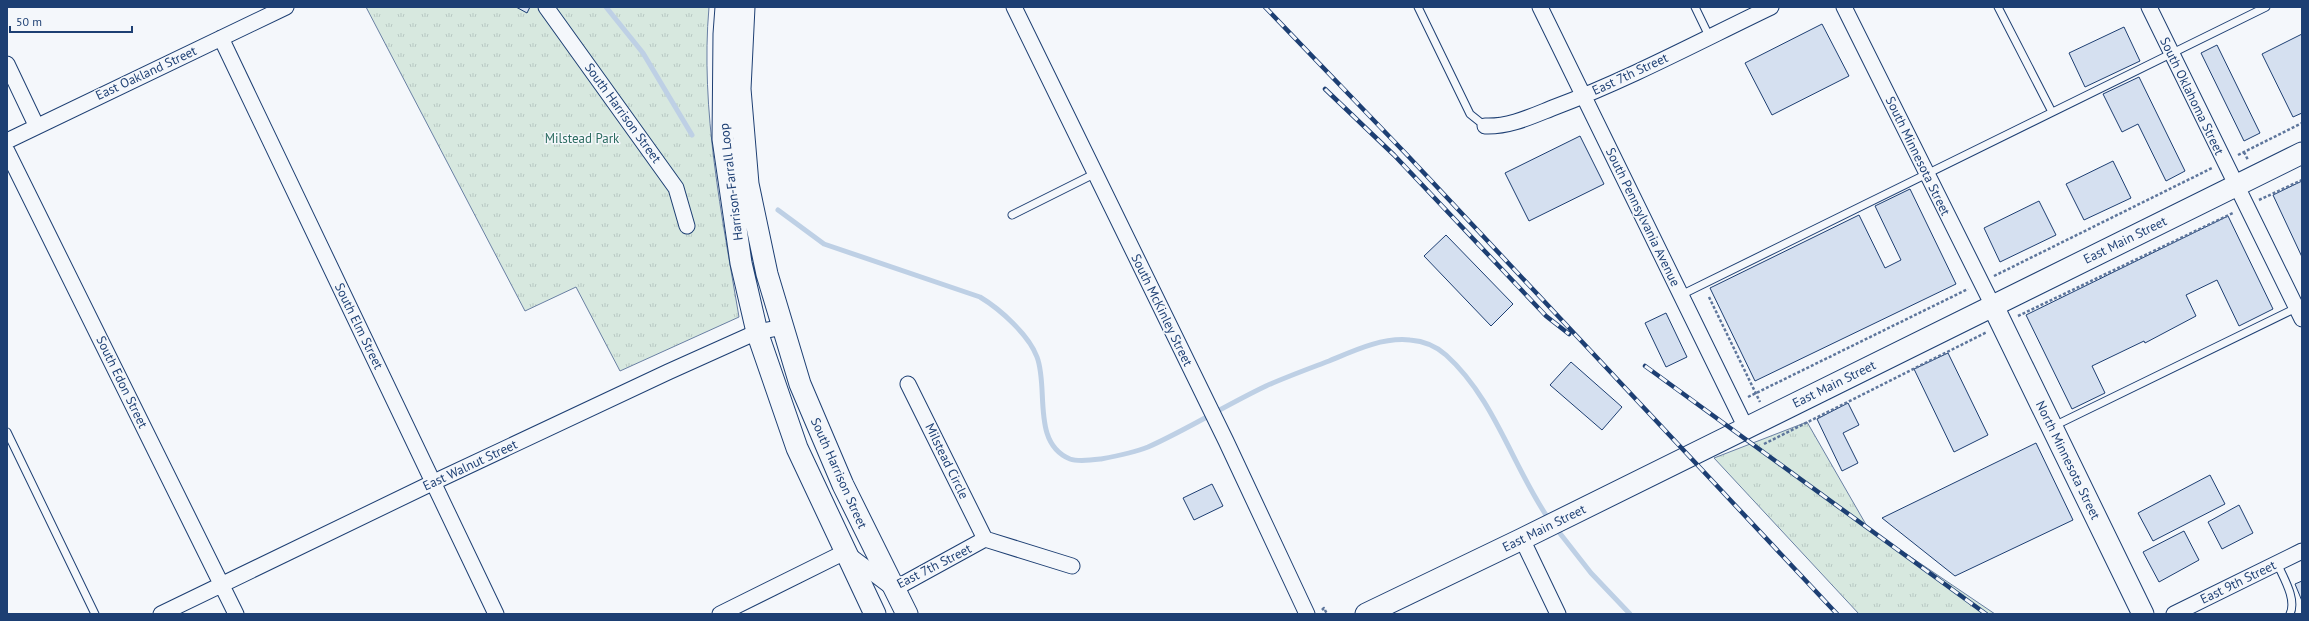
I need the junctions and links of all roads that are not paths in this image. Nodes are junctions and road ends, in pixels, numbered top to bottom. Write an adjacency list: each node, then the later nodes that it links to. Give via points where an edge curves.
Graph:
1 (286, 7): 15 (street, East Oakland Street)
2 (546, 7): 29 (street, South Harrison Street, via 676,188)
3 (726, 7): 34 (street, Harrison-Farrall Loop, via 723,139 742,263)
4 (744, 7): 33 (street, Harrison-Farrall Loop, via 740,89 748,184 766,274)
5 (1014, 7): 25 (street, South McKinley Street)
6 (1418, 7): 21 (lane, via 1470,114)
7 (1540, 7): 18 (street, South Pennsylvania Avenue)
8 (1695, 7): 14 (lane)
9 (1771, 7): 14 (street, East 7th Street)
10 (1844, 7): 26 (street, South Minnesota Street)
11 (1998, 7): 19 (lane)
12 (2149, 7): 16 (street, South Oklahoma Street)
13 (2266, 7): 16 (lane)
14 (1709, 36): 18 (street, East 7th Street)
15 (221, 38): 20 (street, East Oakland Street); 39 (street, South Elm Street)
16 (2171, 53): 19 (lane); 27 (street, South Oklahoma Street)
17 (7, 64): 20 (street)
18 (1584, 96): 21 (street, East 7th Street, via 1520,121 1499,127); 30 (street, South Pennsylvania Avenue)
19 (2052, 112): 26 (lane)
20 (36, 125): 22 (street, East Oakland Street)
21 (1485, 126)
22 (7, 141)
23 (7, 151): 46 (street, South Edon Street)
24 (2302, 153): 27 (street, East Main Street)
25 (1096, 173): 28 (lane); 55 (street, South McKinley Street)
26 (1927, 174): 30 (lane); 31 (street, South Minnesota Street)
27 (2235, 186): 31 (street, East Main Street); 32 (street, South Oklahoma Street)
28 (1012, 214)
29 (687, 226)
30 (1681, 295): 37 (street, South Pennsylvania Avenue)
31 (1993, 306): 36 (street, North Minnesota Street); 37 (street, East Main Street)
32 (2299, 313): 36 (lane)
33 (783, 327): 34 (street, East Walnut Street); 47 (street, South Harrison Street, via 800,384 843,485)
34 (757, 332): 39 (street, East Walnut Street); 43 (street, South Harrison Street, via 797,448)
35 (908, 384): 41 (street, Milstead Circle)
36 (2052, 427): 58 (street, North Minnesota Street)
37 (1746, 428): 40 (street, East Main Street)
38 (7, 432): 48 (lane)
39 (434, 482): 46 (street, East Walnut Street); 51 (street, South Elm Street)
40 (1525, 537): 56 (street, East Main Street); 57 (street)
41 (985, 539): 45 (street, East 7th Street); 47 (street, East 7th Street)
42 (2302, 551): 44 (street, East 9th Street)
43 (845, 552): 47 (street, East 7th Street); 52 (street); 53 (street, South Harrison Street)
44 (2277, 563): 59 (street, East 9th Street); 60 (lane, via 2290,594 2293,609)
45 (1072, 566)
46 (223, 585): 49 (street, East Walnut Street); 50 (street, South Edon Street)
47 (894, 589): 54 (street, South Harrison Street)
48 (95, 614)
49 (161, 614)
50 (236, 614)
51 (496, 614)
52 (720, 614)
53 (875, 614)
54 (907, 614)
55 (1307, 614)
56 (1366, 614)
57 (1558, 614)
58 (2143, 614)
59 (2174, 614)
60 (2290, 614)

